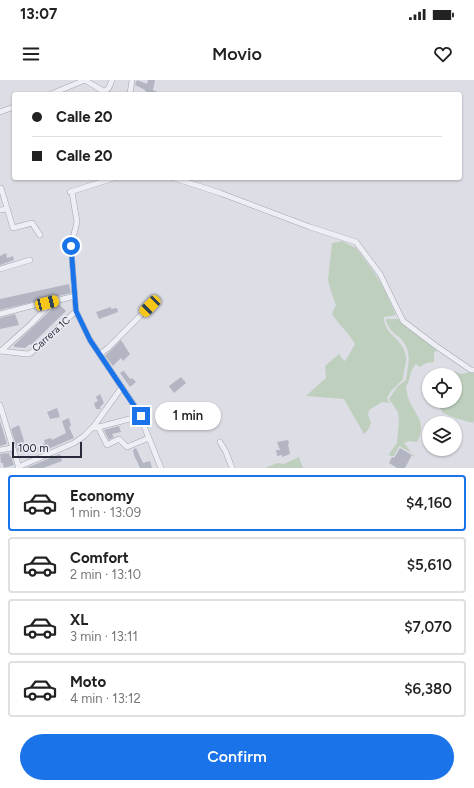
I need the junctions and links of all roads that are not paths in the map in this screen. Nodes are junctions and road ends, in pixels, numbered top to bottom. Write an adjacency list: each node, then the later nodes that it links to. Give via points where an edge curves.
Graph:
1 (112, 80): 3 (street, via 106,91 85,80)
2 (132, 80): 4 (street)
3 (56, 92)
4 (130, 92)
5 (12, 108): 6 (street)
6 (0, 112)
7 (108, 180): 15 (street, via 71,192 77,222 71,246)
8 (180, 180): 22 (street, via 356,242 380,274 403,322)
9 (0, 188): 10 (street)
10 (6, 209): 11 (street); 12 (street, via 13,228 32,223)
11 (0, 210)
12 (40, 235)
13 (30, 260): 14 (street)
14 (0, 269)
15 (74, 296): 16 (street); 18 (street)
16 (47, 303): 19 (street); 20 (street, via 48,306 31,324)
17 (150, 306): 21 (street)
18 (76, 311): 20 (street, Carrera 1C, via 31,353); 21 (street)
19 (0, 314)
20 (0, 351)
21 (100, 354): 23 (street)
22 (474, 370)
23 (122, 387): 25 (street); 26 (street)
24 (0, 407): 29 (street)
25 (141, 416): 26 (street); 27 (street)
26 (95, 428): 27 (street, via 107,445 119,439 127,447); 31 (street, via 74,443)
27 (149, 438): 32 (street)
28 (220, 442): 33 (street)
29 (12, 448): 30 (street); 31 (street)
30 (0, 450)
31 (19, 467)
32 (161, 468)
33 (232, 468)

